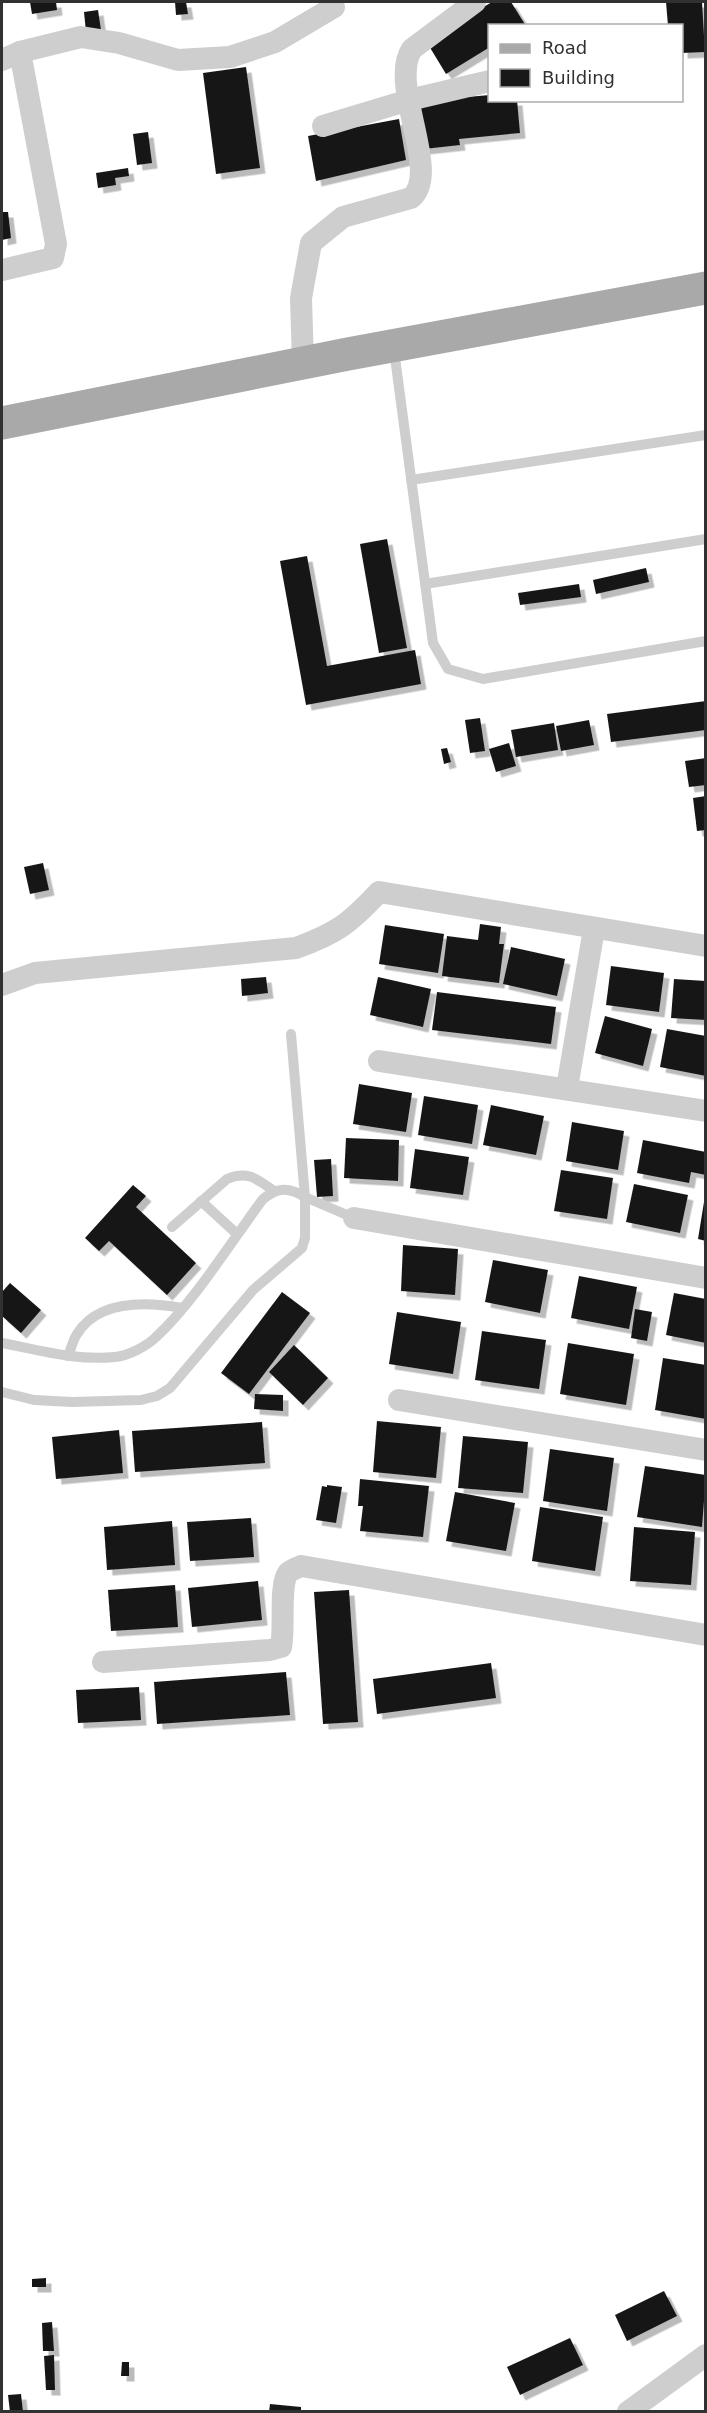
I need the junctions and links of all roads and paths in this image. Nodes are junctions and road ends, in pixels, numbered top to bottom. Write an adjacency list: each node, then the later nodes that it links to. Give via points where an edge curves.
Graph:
1 (475, 2): 5 (street, via 412,49 406,58)
2 (334, 7): 3 (street, via 274,42 230,57 178,60 81,37)
3 (11, 56): 7 (street, via 56,244 53,258)
4 (488, 81): 5 (street)
5 (409, 100): 6 (street); 10 (street, via 421,177 418,192 411,198 343,217 310,243 301,298)
6 (323, 126)
7 (2, 270)
8 (705, 288): 9 (main road)
9 (394, 345): 10 (main road); 13 (lane)
10 (303, 363): 11 (main road)
11 (2, 423)
12 (705, 435): 13 (lane)
13 (411, 480): 15 (lane)
14 (705, 539): 15 (lane)
15 (425, 584): 16 (lane, via 433,643 448,669 483,679)
16 (705, 641)
17 (594, 929): 18 (street); 19 (street, via 379,892 331,935 296,948 35,973); 22 (street)
18 (705, 946)
19 (2, 985)
20 (291, 1034): 25 (lane)
21 (379, 1061): 22 (street)
22 (567, 1088): 23 (street)
23 (705, 1112)
24 (274, 1191): 25 (lane, via 294,1190); 26 (lane, via 254,1176 236,1175); 29 (lane, via 263,1199)
25 (305, 1197): 27 (lane); 34 (lane, via 305,1238 297,1254 253,1290 170,1388 141,1400 72,1402 34,1400)
26 (201, 1201): 28 (lane); 29 (lane)
27 (354, 1218): 30 (street)
28 (172, 1227)
29 (237, 1234): 31 (lane)
30 (705, 1278)
31 (182, 1308): 33 (lane, via 155,1338 127,1354); 33 (lane, via 151,1303 104,1312 77,1334)
32 (2, 1343): 33 (lane)
33 (68, 1356)
34 (2, 1392)
35 (399, 1400): 36 (street)
36 (705, 1450)
37 (705, 1635): 38 (street, via 301,1566 288,1573 284,1584 285,1632 281,1647)
38 (103, 1662)
39 (705, 2355): 40 (street)
40 (628, 2412)

